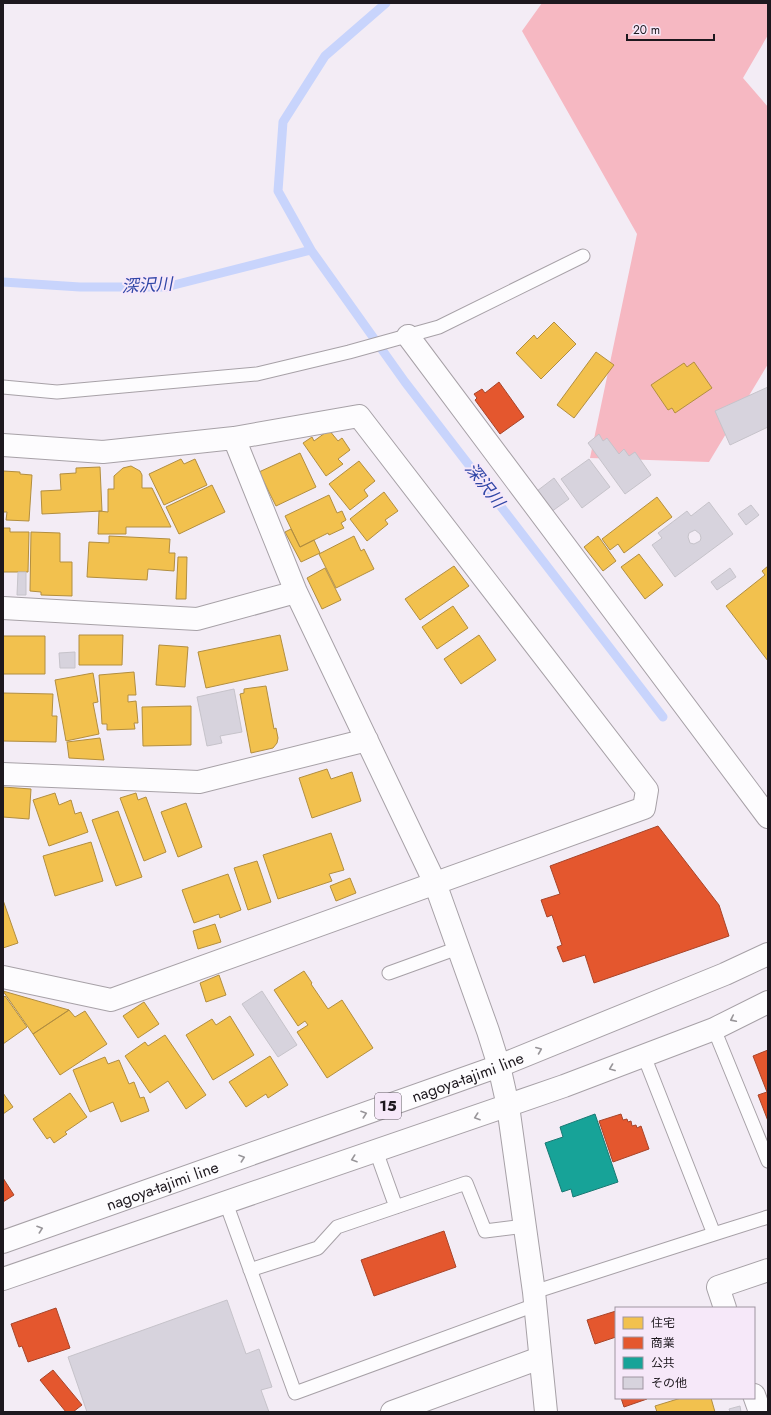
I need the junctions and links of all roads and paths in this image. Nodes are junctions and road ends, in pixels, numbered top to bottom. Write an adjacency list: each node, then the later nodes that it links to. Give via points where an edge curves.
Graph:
1 (582, 256): 2 (lane, via 439,327)
2 (403, 337): 3 (lane, via 257,374 57,392); 10 (street)
3 (3, 387)
4 (234, 438): 5 (street, via 103,452); 6 (street); 11 (street, via 359,416 647,790 644,808)
5 (3, 445)
6 (296, 592): 7 (street, via 197,619); 8 (street)
7 (3, 608)
8 (367, 740): 9 (street, via 199,782); 11 (street)
9 (3, 774)
10 (768, 817)
11 (435, 883): 12 (street); 15 (street, via 111,1000)
12 (458, 948): 14 (lane); 19 (street)
13 (768, 954): 19 (street, nagoya-tajimi line / 15, one-way to 13)
14 (389, 973)
15 (3, 977)
16 (768, 1002): 17 (street, 15, one-way to 17)
17 (714, 1029): 18 (street, 15); 22 (lane)
18 (644, 1056): 20 (street, 15, one-way to 20); 27 (lane)
19 (499, 1066): 20 (street); 28 (street, nagoya-tajimi line / 15, one-way to 19)
20 (508, 1106): 21 (street, 15, one-way to 21); 26 (street)
21 (376, 1151): 23 (street, 15, one-way to 23); 24 (lane)
22 (768, 1161)
23 (226, 1203): 29 (lane); 31 (street, 15)
24 (396, 1207): 26 (lane, via 466,1183 485,1231); 29 (lane, via 337,1226 318,1248)
25 (768, 1217): 27 (lane)
26 (525, 1226): 32 (street)
27 (714, 1234): 32 (lane)
28 (3, 1242)
29 (250, 1270): 32 (lane, via 295,1393)
30 (768, 1270): 33 (street, via 718,1287)
31 (3, 1279)
32 (534, 1299): 34 (street)
33 (725, 1307)
34 (540, 1358): 36 (street); 37 (street)
35 (755, 1398): 38 (street)
36 (392, 1412)
37 (546, 1412)
38 (760, 1412)

